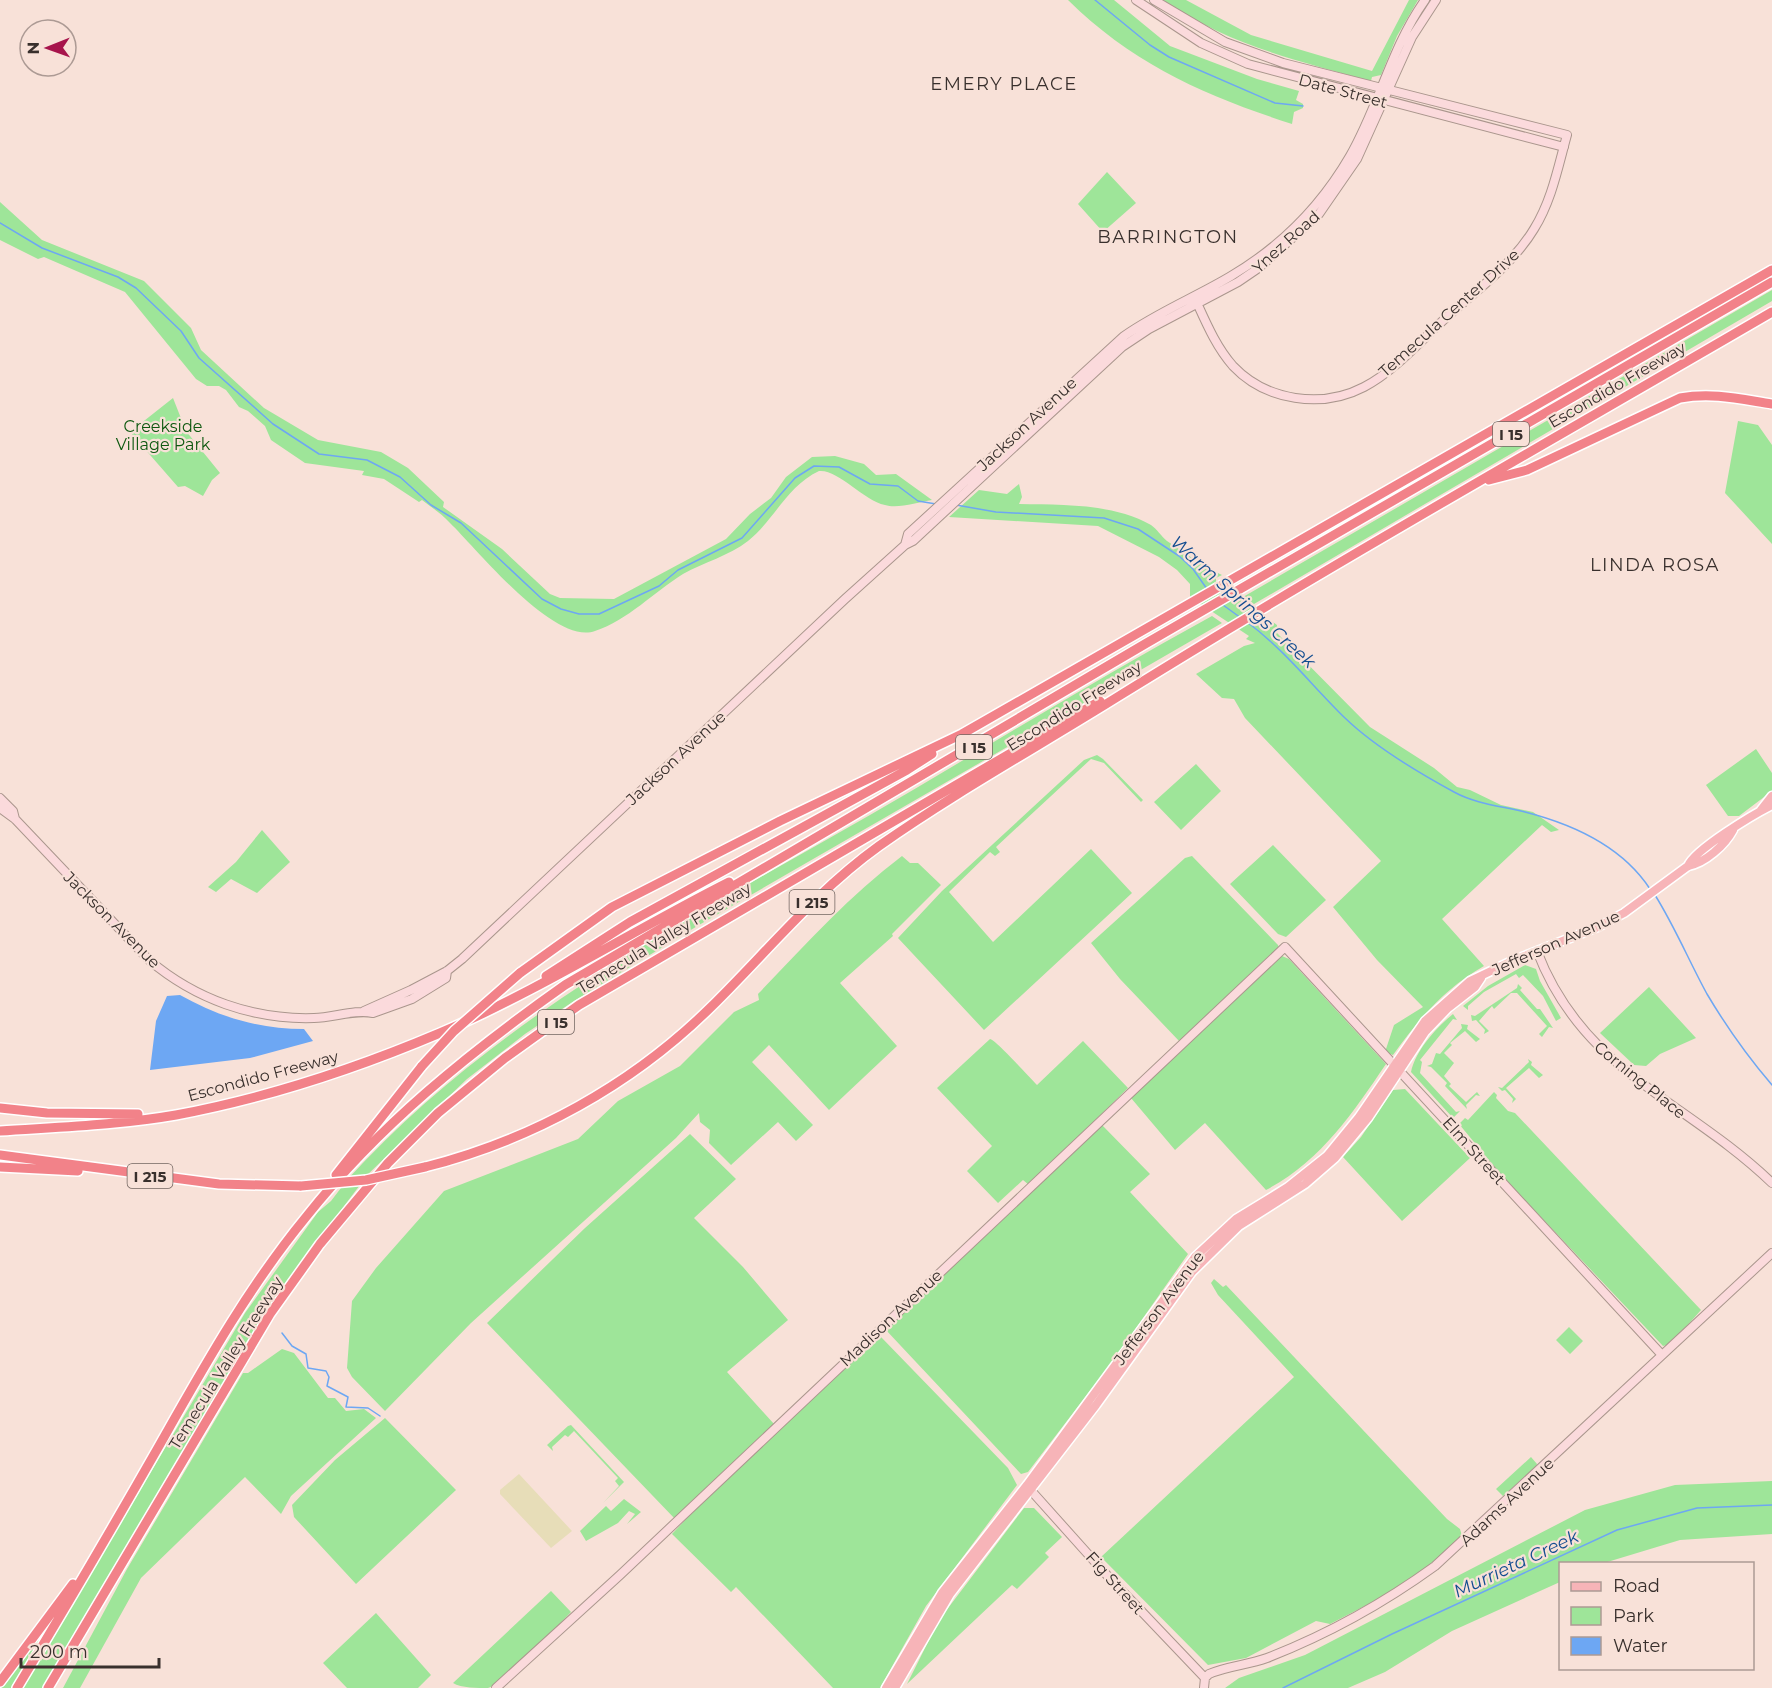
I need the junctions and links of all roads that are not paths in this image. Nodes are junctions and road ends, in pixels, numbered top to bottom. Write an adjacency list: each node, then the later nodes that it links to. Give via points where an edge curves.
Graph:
1 (1136, 0): 6 (main road, Date Street, via 1182,32 1234,58)
2 (1154, 0): 5 (main road, Date Street, via 1244,50)
3 (1425, 0): 5 (main road, Ynez Road, via 1408,26)
4 (1436, 0): 5 (main road, Ynez Road)
5 (1385, 90): 6 (main road, Ynez Road); 7 (main road, Date Street)
6 (1380, 100): 8 (main road, Date Street); 9 (main road, Ynez Road); 10 (main road, Ynez Road, via 1368,141 1348,175)
7 (1568, 135): 8 (main road, Temecula Center Drive)
8 (1564, 147): 13 (main road, Temecula Center Drive, via 1548,204 1524,245 1386,373 1358,390 1324,399 1297,399 1254,382 1228,360)
9 (1329, 188): 10 (main road, via 1308,218); 15 (main road, Ynez Road, via 1292,231 1252,263 1160,312)
10 (1308, 225): 13 (main road, Ynez Road, via 1260,267)
11 (1772, 270): 19 (highway)
12 (1772, 282): 26 (highway, Escondido Freeway / I 15)
13 (1197, 303): 15 (main road, Ynez Road)
14 (1772, 312): 17 (highway, Escondido Freeway / I 15)
15 (1104, 358): 29 (main road, Jackson Avenue, via 936,514 908,534 905,545)
16 (1772, 404): 17 (highway, via 1724,396 1680,398 1527,470)
17 (1478, 483): 18 (highway, Escondido Freeway / I 15)
18 (1210, 640): 41 (highway, Escondido Freeway / I 215, bridge, via 879,847 818,897 691,1026 636,1070 572,1110 508,1141 425,1167 366,1180 301,1186); 51 (highway, Temecula Valley Freeway / I 15, via 1040,734 579,1005 438,1113 388,1163 320,1244 270,1314)
19 (962, 734): 31 (highway, via 907,770 630,922); 44 (highway, bridge, via 780,821 612,908 520,973 454,1031 422,1066)
20 (1772, 796): 24 (main road, Jefferson Avenue)
21 (0, 798): 25 (main road, Jackson Avenue, via 13,811)
22 (1772, 806): 24 (main road, Jefferson Avenue)
23 (0, 808): 25 (main road, Jackson Avenue)
24 (1761, 811): 28 (main road, Jefferson Avenue, via 1733,830 1727,841 1696,865 1688,866 1646,898 1598,927)
25 (15, 819): 33 (main road, Jackson Avenue, via 140,952 194,991 240,1009 285,1018 323,1018)
26 (801, 847): 31 (highway); 44 (highway, Temecula Valley Freeway / I 15, via 565,985 490,1037 418,1098)
27 (1285, 947): 34 (main road, Elm Street); 57 (main road, Madison Avenue)
28 (1537, 951): 34 (main road, Jefferson Avenue, via 1465,985 1443,1003 1425,1021); 43 (main road, Corning Place, via 1548,981 1596,1047 1747,1159)
29 (447, 971): 30 (main road, Jackson Avenue); 32 (main road, Jackson Avenue, via 446,978 429,989)
30 (425, 982): 32 (main road, via 421,989); 33 (main road, Jackson Avenue)
31 (520, 995): 36 (highway, Escondido Freeway, via 441,1032 330,1075)
32 (384, 1009): 33 (main road, Jackson Avenue)
33 (364, 1011)
34 (1396, 1068): 39 (main road, Jefferson Avenue); 42 (main road, Jefferson Avenue, via 1348,1144); 47 (main road, Elm Street)
35 (0, 1108): 36 (highway, via 47,1113)
36 (174, 1115): 37 (highway, Escondido Freeway)
37 (0, 1131)
38 (0, 1155): 41 (highway, Escondido Freeway / I 215)
39 (1328, 1156): 42 (main road); 46 (main road, Jefferson Avenue, via 1213,1238)
40 (0, 1167): 41 (highway)
41 (159, 1177)
42 (1305, 1184): 48 (main road, Jefferson Avenue, via 1239,1226 1210,1251)
43 (1772, 1184)
44 (307, 1215): 50 (highway, Temecula Valley Freeway / I 15, via 239,1307)
45 (1772, 1253): 47 (main road, Adams Avenue)
46 (1131, 1344): 48 (main road); 49 (main road, Jefferson Avenue)
47 (1662, 1355): 52 (main road, Adams Avenue, via 1457,1548 1419,1578 1361,1613 1281,1652)
48 (1115, 1380): 49 (main road, Jefferson Avenue)
49 (1029, 1488): 52 (main road, Fig Street); 58 (main road, Jefferson Avenue, via 942,1593); 59 (main road, Jefferson Avenue, via 950,1594)
50 (87, 1573): 53 (highway, via 76,1581); 54 (highway, Temecula Valley Freeway / I 15)
51 (93, 1611): 55 (highway, Temecula Valley Freeway / I 15); 56 (highway)
52 (1205, 1678): 60 (main road)
53 (0, 1682)
54 (17, 1688)
55 (48, 1688)
56 (54, 1688)
57 (496, 1688)
58 (886, 1688)
59 (895, 1688)
60 (1204, 1688)

